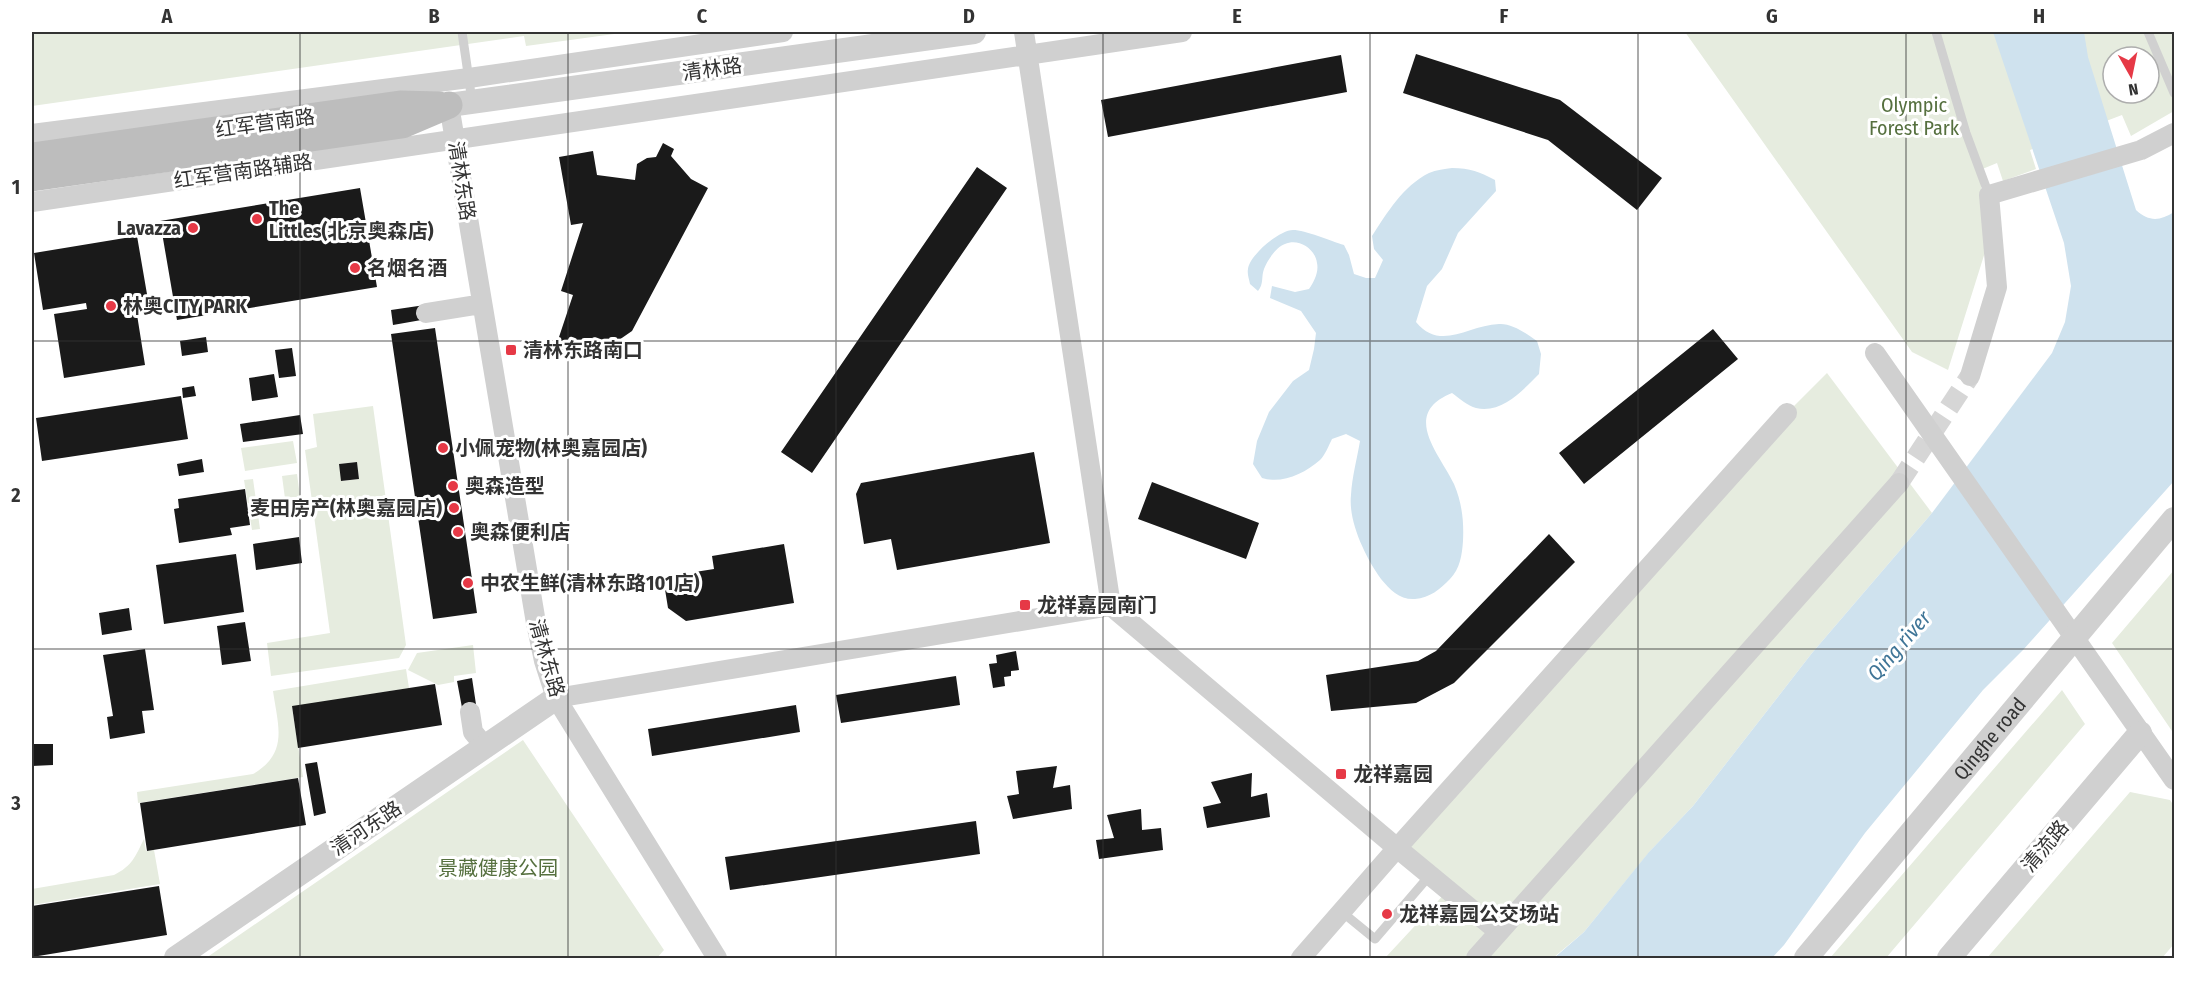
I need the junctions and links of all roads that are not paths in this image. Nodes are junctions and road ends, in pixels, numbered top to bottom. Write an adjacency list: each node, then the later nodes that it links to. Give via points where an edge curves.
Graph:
1 (462, 32): 9 (lane)
2 (783, 32): 9 (street)
3 (974, 32): 11 (street, 清林路)
4 (1024, 32): 8 (street)
5 (1182, 32): 8 (street, 红军营南路辅路)
6 (1936, 32): 17 (lane)
7 (2148, 32): 10 (lane)
8 (1027, 53): 14 (street, 红军营南路辅路); 26 (street)
9 (469, 78): 11 (lane); 13 (street)
10 (2175, 93)
11 (461, 104): 14 (street, 清林东路); 15 (main road, 红军营南路, via 400,104); 16 (main road, 红军营南路, via 402,125)
12 (2175, 133): 17 (street, via 2141,150)
13 (32, 134)
14 (455, 139): 18 (street, 红军营南路辅路); 19 (street, 清林东路)
15 (32, 156)
16 (32, 178)
17 (1989, 195): 22 (street, via 1998,286)
18 (32, 202)
19 (482, 304): 20 (street); 27 (street, 清林东路, via 536,622)
20 (426, 313)
21 (1875, 353): 29 (street)
22 (1970, 376)
23 (1787, 413): 32 (street)
24 (1899, 483): 35 (street)
25 (2175, 519): 40 (street, Qinghe road)
26 (1112, 606): 27 (street); 32 (street)
27 (556, 698): 30 (street, 清河东路); 37 (street, 清林东路)
28 (470, 712): 30 (street, via 474,732)
29 (2140, 733): 31 (street); 41 (street, 清流路)
30 (482, 742): 36 (street, 清河东路)
31 (2175, 780)
32 (1396, 848): 33 (street); 34 (street)
33 (1430, 875): 34 (lane, via 1375,939); 35 (street)
34 (1342, 912): 38 (street)
35 (1499, 932): 39 (street)
36 (176, 958)
37 (717, 958)
38 (1301, 958)
39 (1476, 958)
40 (1806, 958)
41 (1949, 958)

